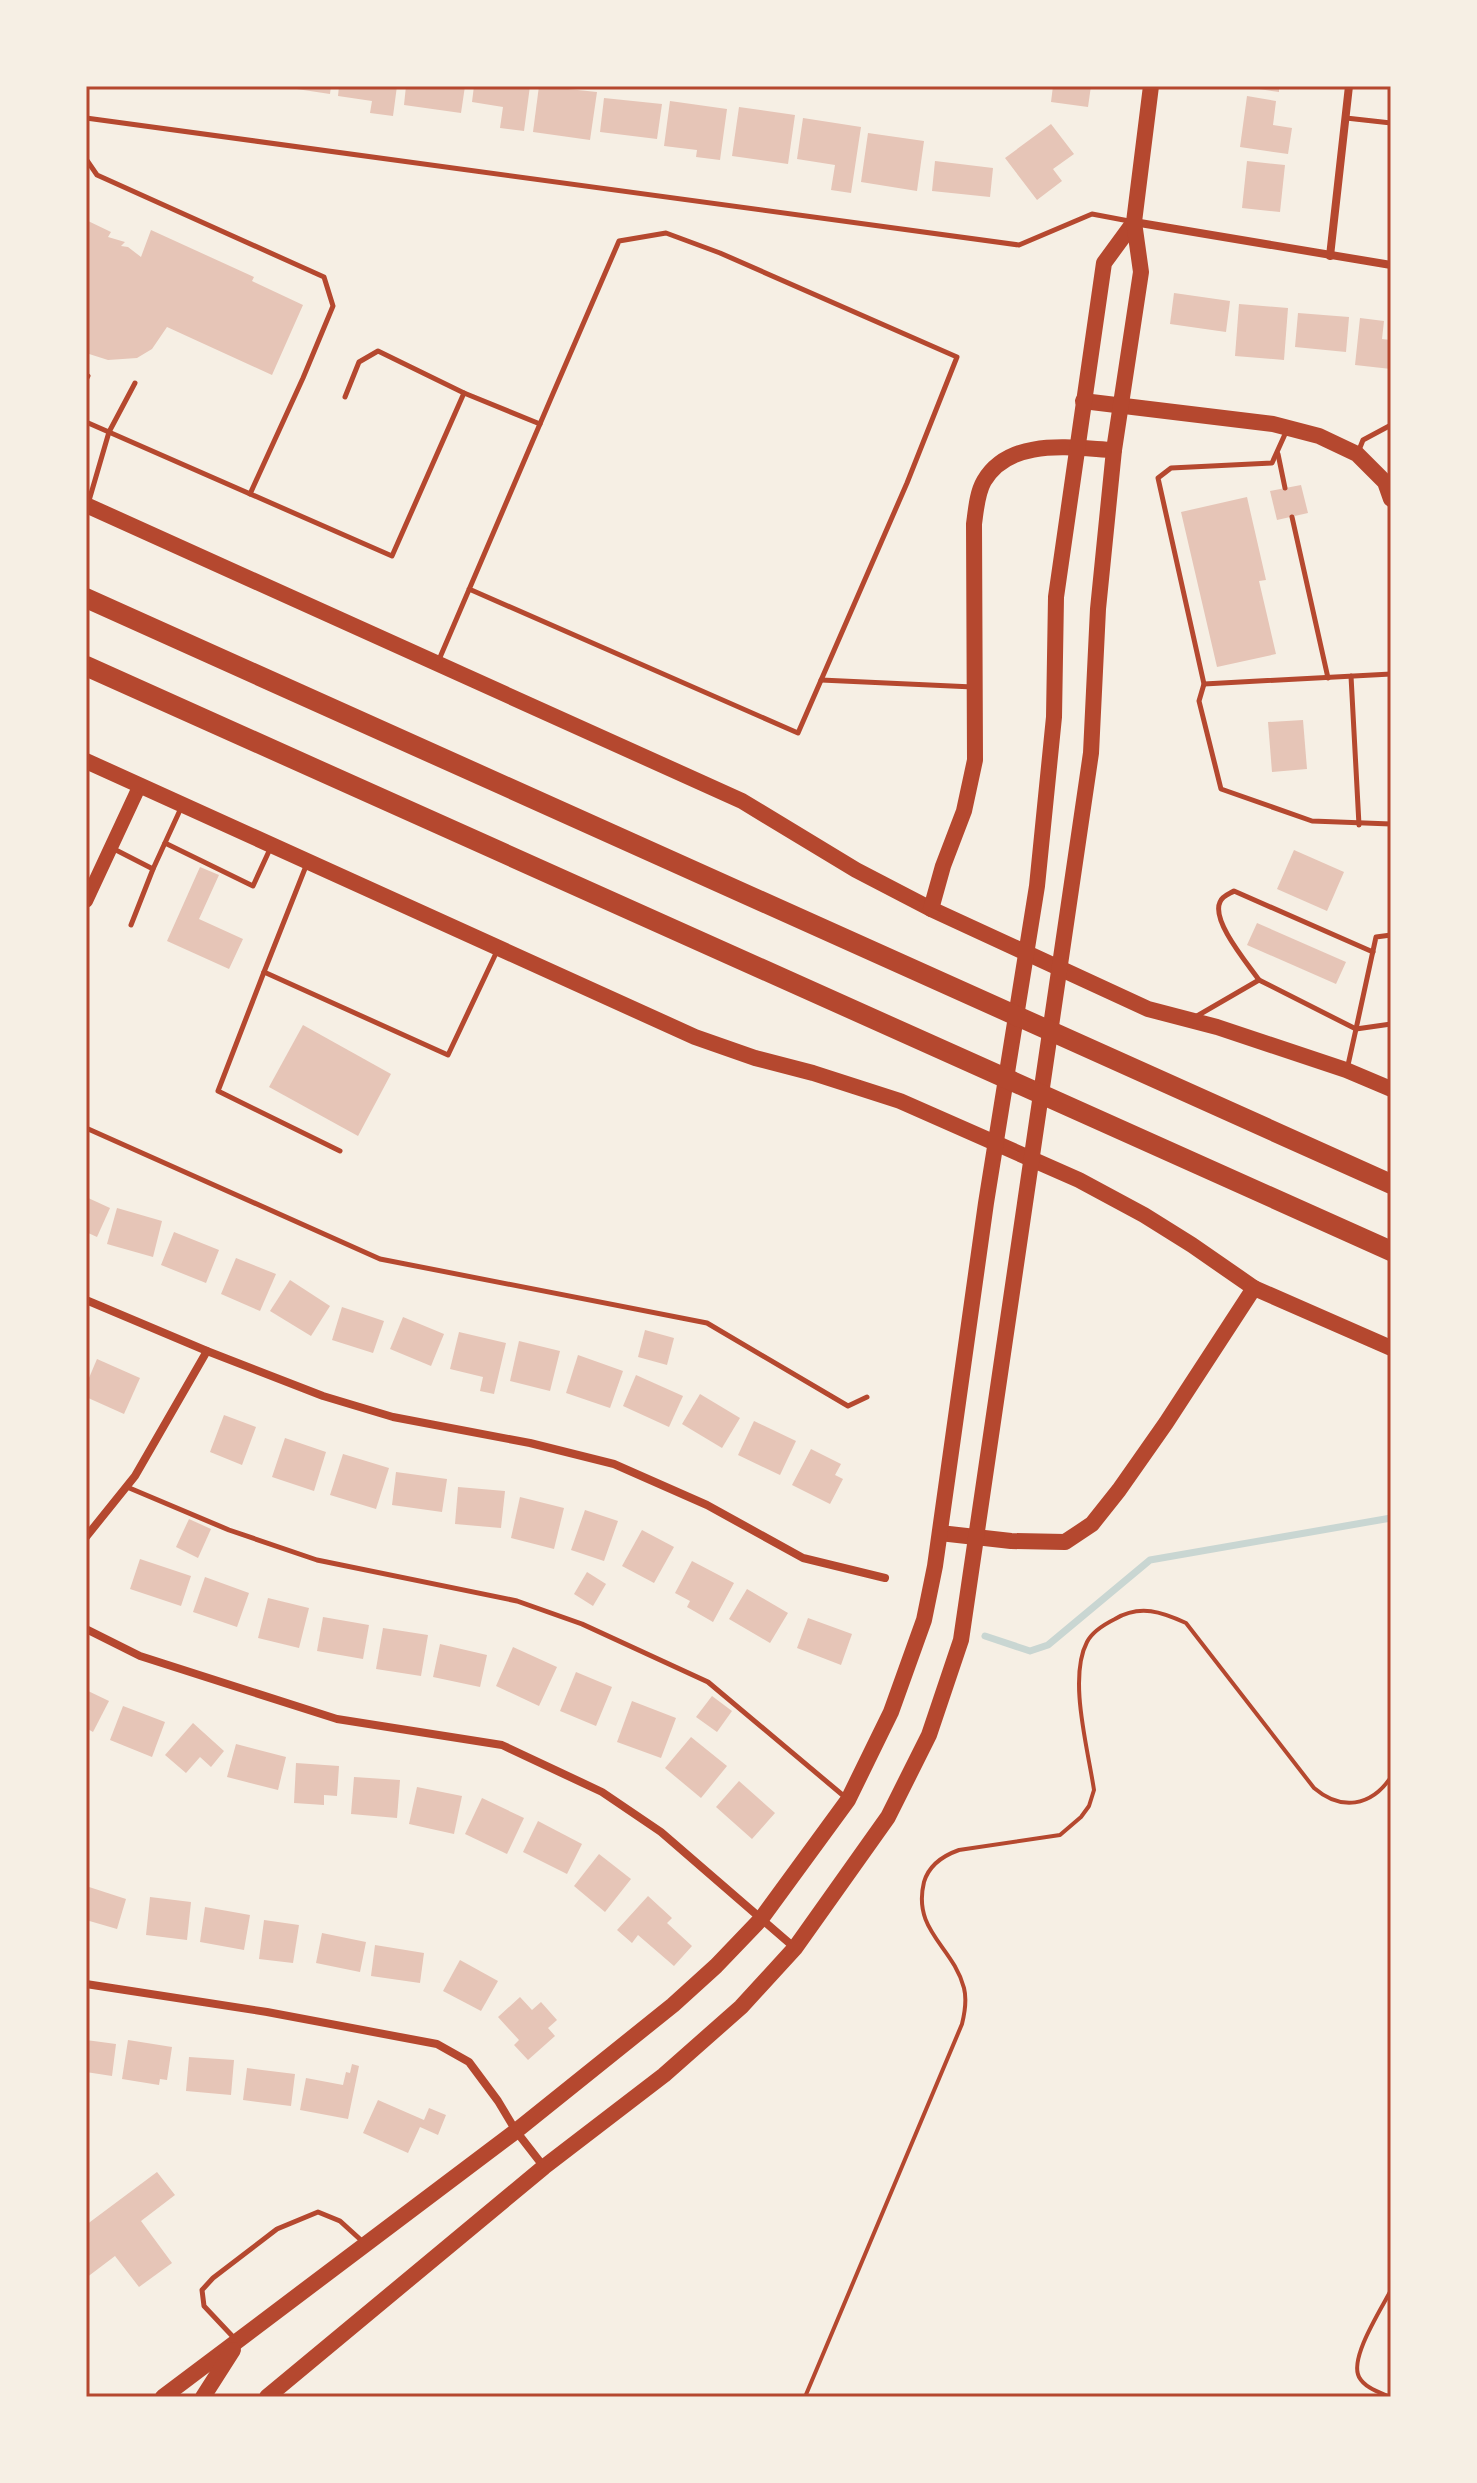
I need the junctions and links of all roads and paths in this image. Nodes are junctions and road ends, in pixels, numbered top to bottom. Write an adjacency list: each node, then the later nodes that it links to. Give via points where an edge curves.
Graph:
1 (1151, 86): 7 (main road)
2 (1349, 86): 4 (street)
3 (86, 118): 7 (lane, via 1019,245 1092,214)
4 (1346, 118): 5 (lane); 8 (street)
5 (1391, 123)
6 (86, 159): 25 (lane, via 97,175 324,277 333,306)
7 (1134, 222): 8 (street); 13 (main road, via 1104,263); 14 (main road, via 1141,272)
8 (1330, 256): 9 (street)
9 (1391, 265)
10 (135, 383): 19 (lane)
11 (464, 393): 12 (lane, via 378,351 359,362); 16 (lane); 25 (lane, via 392,556)
12 (345, 397)
13 (1083, 401): 14 (main road); 20 (main road)
14 (1120, 406): 18 (main road); 21 (main road)
15 (86, 422): 19 (lane)
16 (540, 424): 29 (lane); 36 (lane, via 619,241 666,233 957,357)
17 (1391, 425): 23 (lane, via 1363,440)
18 (1288, 428): 22 (lane); 23 (main road)
19 (109, 432): 25 (lane); 27 (lane)
20 (1076, 448): 21 (main road); 38 (main road, via 1017,453 984,481 974,524); 72 (main road, via 1056,597 1054,717 1037,886)
21 (1114, 450): 74 (main road, via 1091,753)
22 (1277, 451): 24 (lane); 37 (lane, via 1272,463 1171,468 1158,478)
23 (1357, 454): 26 (main road, via 1385,482)
24 (1285, 488)
25 (250, 494)
26 (1391, 499)
27 (87, 505): 31 (main road)
28 (1292, 517): 35 (lane)
29 (469, 589): 31 (lane); 36 (lane, via 798,733)
30 (86, 598): 64 (highway)
31 (437, 663): 50 (main road, via 742,801)
32 (86, 666): 65 (highway)
33 (1391, 674): 34 (lane)
34 (1351, 676): 35 (lane); 43 (lane)
35 (1328, 678): 37 (lane)
36 (821, 680): 38 (lane)
37 (1204, 684): 43 (lane, via 1199,701 1221,789 1312,821)
38 (974, 687): 50 (main road, via 975,760)
39 (86, 761): 40 (main road)
40 (140, 785): 41 (main road); 46 (street)
41 (183, 805): 44 (lane); 45 (main road)
42 (1391, 824): 43 (lane)
43 (1359, 825)
44 (165, 843): 45 (lane, via 253,886); 48 (lane)
45 (271, 845): 47 (main road)
46 (111, 848): 48 (lane); 49 (street)
47 (308, 861): 53 (main road); 55 (lane)
48 (153, 869): 51 (lane)
49 (86, 901)
50 (931, 909): 57 (main road, via 1148,1009)
51 (131, 925)
52 (1391, 935): 54 (lane, via 1376,937)
53 (499, 948): 55 (lane, via 448,1055); 66 (main road, via 695,1037 900,1101 1079,1180 1144,1215)
54 (1373, 952): 56 (lane, via 1234,891 1219,904 1221,925); 59 (lane)
55 (264, 972): 63 (lane, via 218,1091)
56 (1259, 980): 57 (lane); 59 (lane)
57 (1189, 1020): 60 (main road)
58 (1391, 1024): 59 (lane)
59 (1356, 1029): 60 (lane)
60 (1346, 1070): 61 (main road)
61 (1391, 1089)
62 (86, 1128): 70 (lane, via 380,1259 707,1323 848,1406)
63 (340, 1151)
64 (1391, 1184)
65 (1391, 1251)
66 (1254, 1288): 68 (main road); 74 (main road, via 1092,1524 1065,1542)
67 (86, 1300): 69 (street)
68 (1391, 1348)
69 (207, 1351): 71 (street); 75 (street, via 393,1417 614,1464 707,1505 803,1558)
70 (867, 1397)
71 (127, 1487): 73 (street); 78 (lane, via 317,1560 517,1601 582,1624 708,1682)
72 (940, 1533): 74 (main road); 78 (main road, via 924,1620 891,1712)
73 (86, 1537)
74 (977, 1538): 80 (main road, via 961,1640 929,1735 888,1817)
75 (885, 1578)
76 (86, 1629): 79 (street, via 140,1656 337,1719 502,1745 602,1792 661,1832)
77 (1391, 1777): 90 (path, via 1374,1796 1357,1802 1322,1795 1186,1623 1168,1614 1135,1610 1088,1639 1078,1684 1094,1790 1089,1806 1060,1835 959,1850 946,1855 926,1876 925,1922 957,1971 966,2007)
78 (848, 1800): 79 (main road)
79 (761, 1919): 80 (street); 82 (main road, via 673,2005)
80 (795, 1948): 83 (main road, via 741,2007 664,2075)
81 (86, 1984): 82 (street, via 437,2044 469,2062)
82 (516, 2131): 83 (street); 84 (main road)
83 (544, 2167): 89 (main road)
84 (366, 2245): 86 (main road); 86 (lane, via 340,2221 318,2212 277,2229 202,2290 204,2306)
85 (1391, 2290): 91 (path, via 1357,2359 1360,2379)
86 (238, 2342): 87 (main road); 88 (main road)
87 (163, 2397)
88 (203, 2397)
89 (267, 2397)
90 (805, 2397)
91 (1390, 2397)

